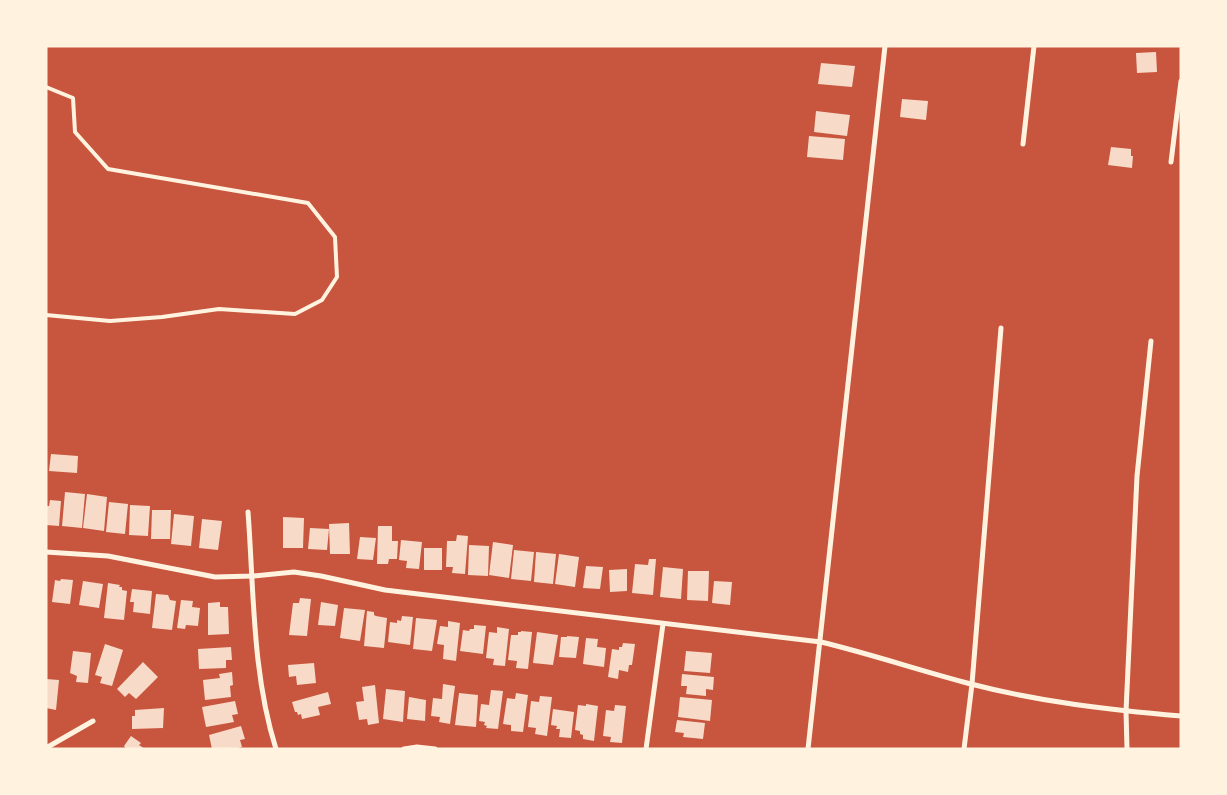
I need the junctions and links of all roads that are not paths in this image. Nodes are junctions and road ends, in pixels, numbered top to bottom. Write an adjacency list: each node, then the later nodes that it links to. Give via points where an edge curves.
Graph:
1 (885, 46): 14 (street)
2 (1034, 46): 5 (street)
3 (1181, 81): 6 (street)
4 (46, 87): 7 (lane, via 73,98 75,132 108,168 308,203 335,237 336,277 322,300 294,314 219,310 110,321)
5 (1022, 144)
6 (1171, 162)
7 (46, 315)
8 (1001, 328): 15 (street)
9 (1151, 341): 16 (street, via 1137,476)
10 (248, 512): 12 (street)
11 (46, 552): 12 (street, via 108,556 215,577)
12 (252, 576): 13 (street, via 294,572 386,590); 20 (street, via 260,682)
13 (663, 624): 14 (street); 23 (street)
14 (821, 642): 15 (street); 24 (street)
15 (972, 684): 16 (street, via 1051,702); 25 (street)
16 (1126, 711): 17 (street); 26 (street)
17 (1181, 716)
18 (93, 720): 19 (street)
19 (46, 748)
20 (276, 749)
21 (404, 749): 22 (street)
22 (435, 749)
23 (646, 749)
24 (808, 749)
25 (964, 749)
26 (1127, 749)

